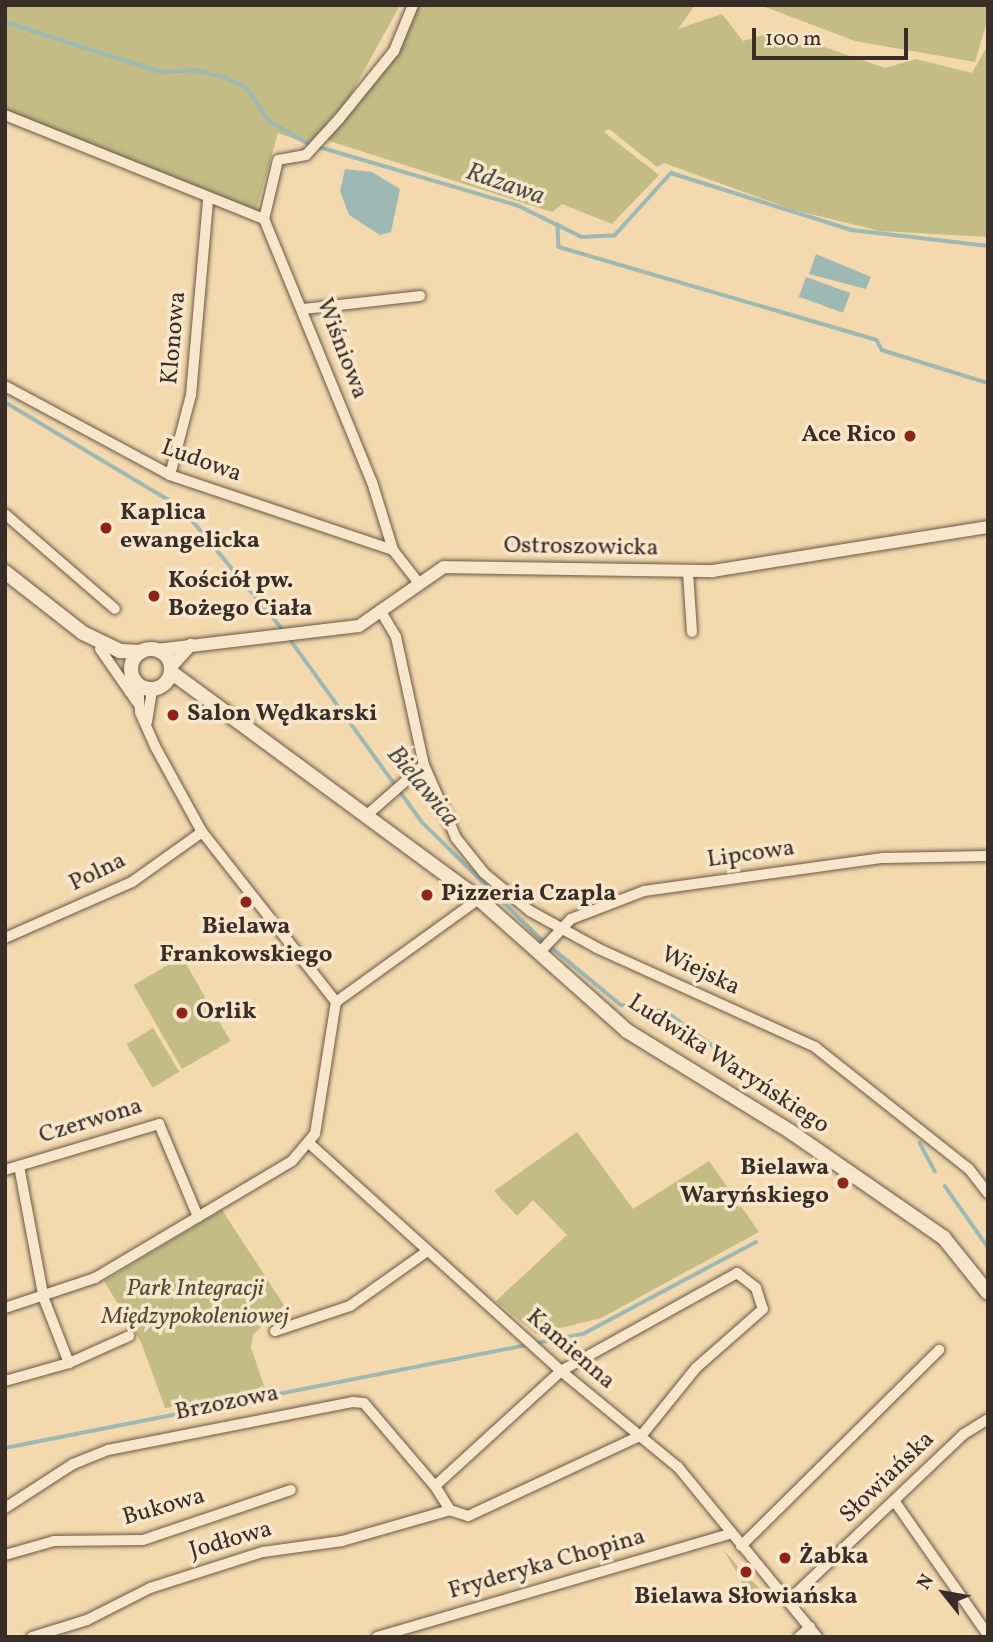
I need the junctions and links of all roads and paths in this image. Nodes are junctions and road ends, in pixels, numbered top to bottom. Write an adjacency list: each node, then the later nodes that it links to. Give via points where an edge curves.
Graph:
1 (414, 5): 4 (street, via 394,51 310,151 278,160)
2 (5, 115): 3 (street)
3 (208, 201): 4 (street); 8 (street, Klonowa, via 191,395)
4 (264, 219): 6 (street, Wiśniowa)
5 (420, 296): 6 (street)
6 (303, 309): 11 (street, Wiśniowa)
7 (5, 386): 8 (street, Ludowa)
8 (170, 475): 11 (street, Ludowa)
9 (5, 514): 15 (street)
10 (988, 527): 13 (street, Ostroszowicka)
11 (393, 550): 14 (street, Wiśniowa)
12 (5, 572): 18 (main road)
13 (688, 572): 14 (street, Ostroszowicka, via 467,566 434,569); 17 (street)
14 (417, 581): 16 (street, Ostroszowicka)
15 (115, 609)
16 (380, 610): 19 (street, Ostroszowicka, via 349,628); 28 (street, Wiejska, via 396,637)
17 (692, 632)
18 (83, 633): 20 (main road, Ludwika Waryńskiego); 22 (main road, via 120,651)
19 (191, 645): 21 (street, Ostroszowicka); 23 (street)
20 (100, 649): 24 (main road, Ludwika Waryńskiego); 25 (street)
21 (158, 650): 22 (main road); 23 (main road, Ludwika Waryńskiego)
22 (141, 652): 24 (main road)
23 (171, 670): 24 (main road); 26 (main road, Ludwika Waryńskiego)
24 (146, 682): 25 (street); 26 (main road, Ludwika Waryńskiego); 27 (street)
25 (138, 702): 27 (street)
26 (203, 702): 29 (main road, Ludwika Waryńskiego)
27 (146, 726): 30 (street)
28 (424, 765): 29 (street); 33 (street, Wiejska, via 465,853 530,911)
29 (367, 815): 32 (main road, Ludwika Waryńskiego)
30 (202, 832): 34 (street, Polna, via 132,882); 36 (street)
31 (988, 856): 33 (street, Lipcowa, via 883,858 661,888 608,903)
32 (479, 898): 35 (main road, Ludwika Waryńskiego); 36 (street)
33 (562, 927): 35 (street, Lipcowa); 40 (street, Wiejska, via 815,1047 969,1169)
34 (5, 938)
35 (545, 945): 43 (main road, Ludwika Waryńskiego, via 634,1037 785,1128 944,1238)
36 (336, 1002): 37 (street)
37 (310, 1144): 41 (street); 42 (street, Kamienna)
38 (19, 1166): 39 (street, Czerwona); 41 (street, Czerwona, via 159,1124); 44 (street, Czerwona)
39 (5, 1170)
40 (988, 1193)
41 (198, 1217): 44 (street, via 95,1279)
42 (426, 1252): 46 (street, via 349,1306); 50 (street, Kamienna)
43 (988, 1293)
44 (44, 1299): 45 (street); 49 (street, Czerwona)
45 (5, 1308)
46 (275, 1331)
47 (129, 1336): 49 (street)
48 (939, 1350): 60 (street)
49 (69, 1363): 51 (street)
50 (561, 1371): 53 (street, Kamienna); 53 (street, via 737,1273 756,1288 763,1309 696,1368); 54 (street)
51 (5, 1381)
52 (988, 1419): 56 (street, Słowiańska)
53 (642, 1436): 58 (street, Jodłowa, via 468,1516); 59 (street, Kamienna, via 678,1467)
54 (435, 1486): 57 (street, Brzozowa, via 364,1403 353,1402 108,1450 73,1464); 58 (street, Brzozowa)
55 (290, 1490): 61 (street, Bukowa, via 143,1540 54,1541)
56 (895, 1502): 62 (street, Słowiańska); 64 (street)
57 (5, 1508)
58 (450, 1510): 65 (street, Jodłowa, via 342,1541 263,1552 150,1588 87,1620)
59 (730, 1534): 60 (street, Kamienna); 66 (street, Fryderyka Chopina)
60 (741, 1546): 62 (street, Kamienna)
61 (5, 1555)
62 (788, 1601): 63 (street, Kamienna)
63 (810, 1627): 67 (street); 68 (street, Kamienna)
64 (988, 1635)
65 (32, 1637)
66 (377, 1637)
67 (799, 1637)
68 (817, 1637)

